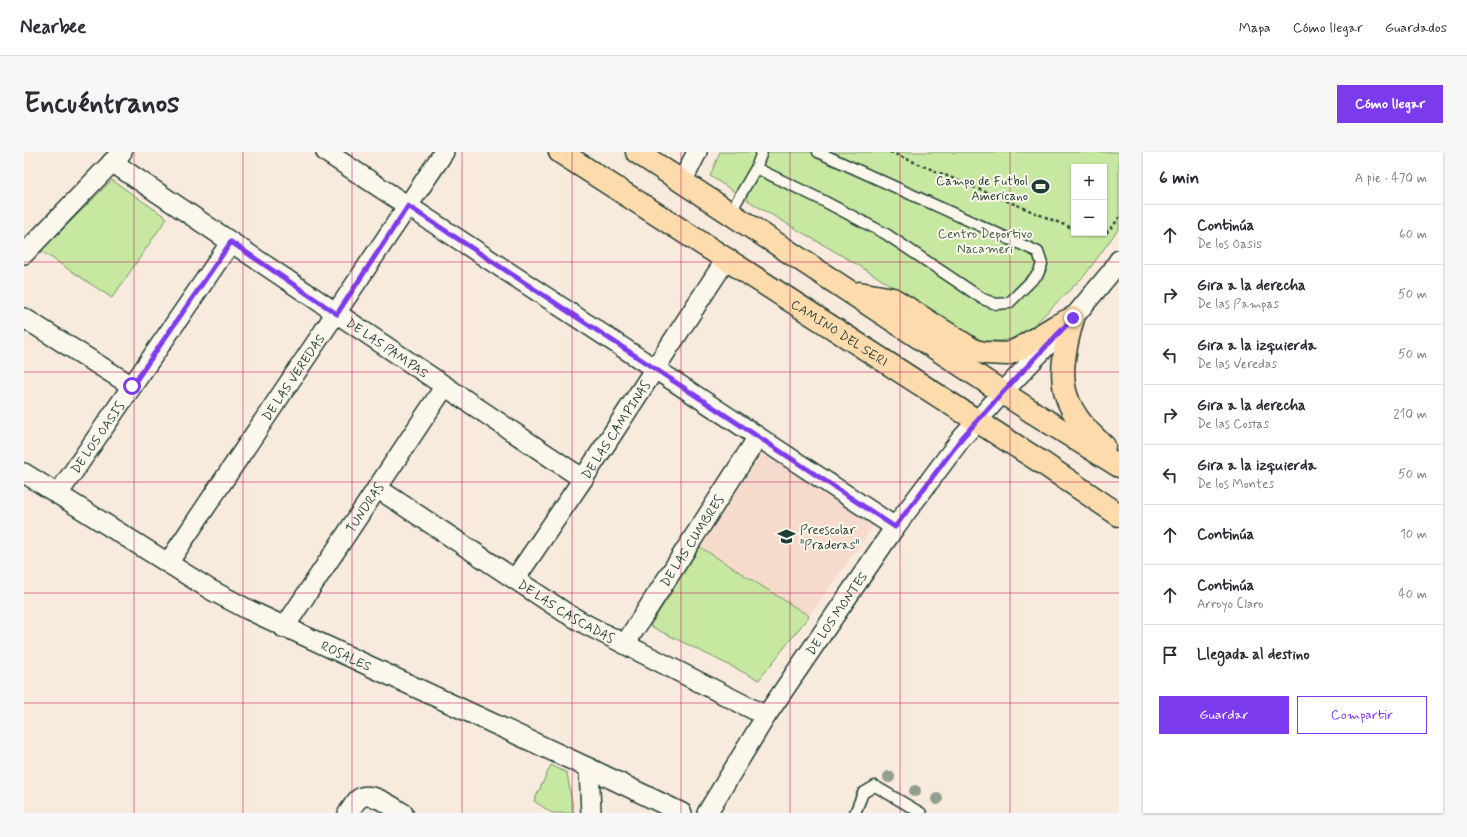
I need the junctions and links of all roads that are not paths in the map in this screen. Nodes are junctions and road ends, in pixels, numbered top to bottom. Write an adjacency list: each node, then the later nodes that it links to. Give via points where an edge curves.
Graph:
1 (326, 152): 11 (street)
2 (444, 152): 11 (street, DE LAS VEREDAS)
3 (560, 152): 15 (main road, CAMINO DEL SERI)
4 (637, 152): 10 (main road)
5 (697, 152): 10 (street)
6 (762, 152): 9 (lane)
7 (818, 152): 9 (lane, via 1038,252 1042,264 1038,274 1009,303 996,304 983,300 886,234)
8 (117, 157): 13 (street, DE LAS PAMPAS); 14 (street)
9 (756, 168): 12 (lane)
10 (682, 182): 12 (main road)
11 (408, 206): 18 (street, DE LAS VEREDAS); 21 (street)
12 (730, 213): 17 (main road)
13 (231, 242): 18 (street, DE LAS PAMPAS); 22 (street, DE LOS OASIS)
14 (24, 254)
15 (727, 258): 21 (street, DE LAS CAMPINAS); 25 (main road, CAMINO DEL SERI)
16 (1119, 260): 20 (street, DE LOS MONTES)
17 (850, 291): 20 (main road, via 893,299 975,351 985,353 1007,354); 24 (main road)
18 (337, 314): 23 (street, DE LAS PAMPAS); 35 (street, DE LAS VEREDAS)
19 (24, 318): 22 (street)
20 (1073, 318): 24 (street, DE LOS MONTES); 27 (main road, via 1062,362 1066,393 1079,421 1093,436)
21 (654, 369): 26 (street); 30 (street, DE LAS CAMPINAS)
22 (132, 386): 32 (street, DE LOS OASIS)
23 (445, 386): 30 (street, DE LAS PAMPAS); 31 (street, TUNDRAS)
24 (1003, 392): 25 (street, DE LOS MONTES); 28 (main road)
25 (977, 421): 33 (main road, CAMINO DEL SERI); 34 (street, DE LOS MONTES)
26 (758, 437): 34 (street); 38 (street, DE LAS CUMBRES)
27 (1119, 456)
28 (1119, 466)
29 (24, 473): 32 (street, ROSALES)
30 (583, 479): 36 (street, DE LAS CAMPINAS)
31 (377, 488): 36 (street, DE LAS CASCADAS); 37 (street, TUNDRAS)
32 (58, 494): 35 (street, ROSALES)
33 (1119, 515)
34 (895, 527): 39 (street, DE LOS MONTES)
35 (168, 563): 37 (street, ROSALES, via 211,590)
36 (514, 579): 38 (street, DE LAS CASCADAS, via 566,613)
37 (284, 628): 40 (street, ROSALES)
38 (625, 644): 39 (street, DE LAS CASCADAS)
39 (766, 716): 45 (street, DE LOS MONTES)
40 (589, 768): 43 (street); 44 (street, ROSALES)
41 (348, 813): 42 (street, via 358,800 367,796)
42 (403, 813)
43 (591, 813)
44 (682, 813)
45 (707, 813)
46 (855, 813): 47 (lane, via 863,793 875,786)
47 (921, 813)

